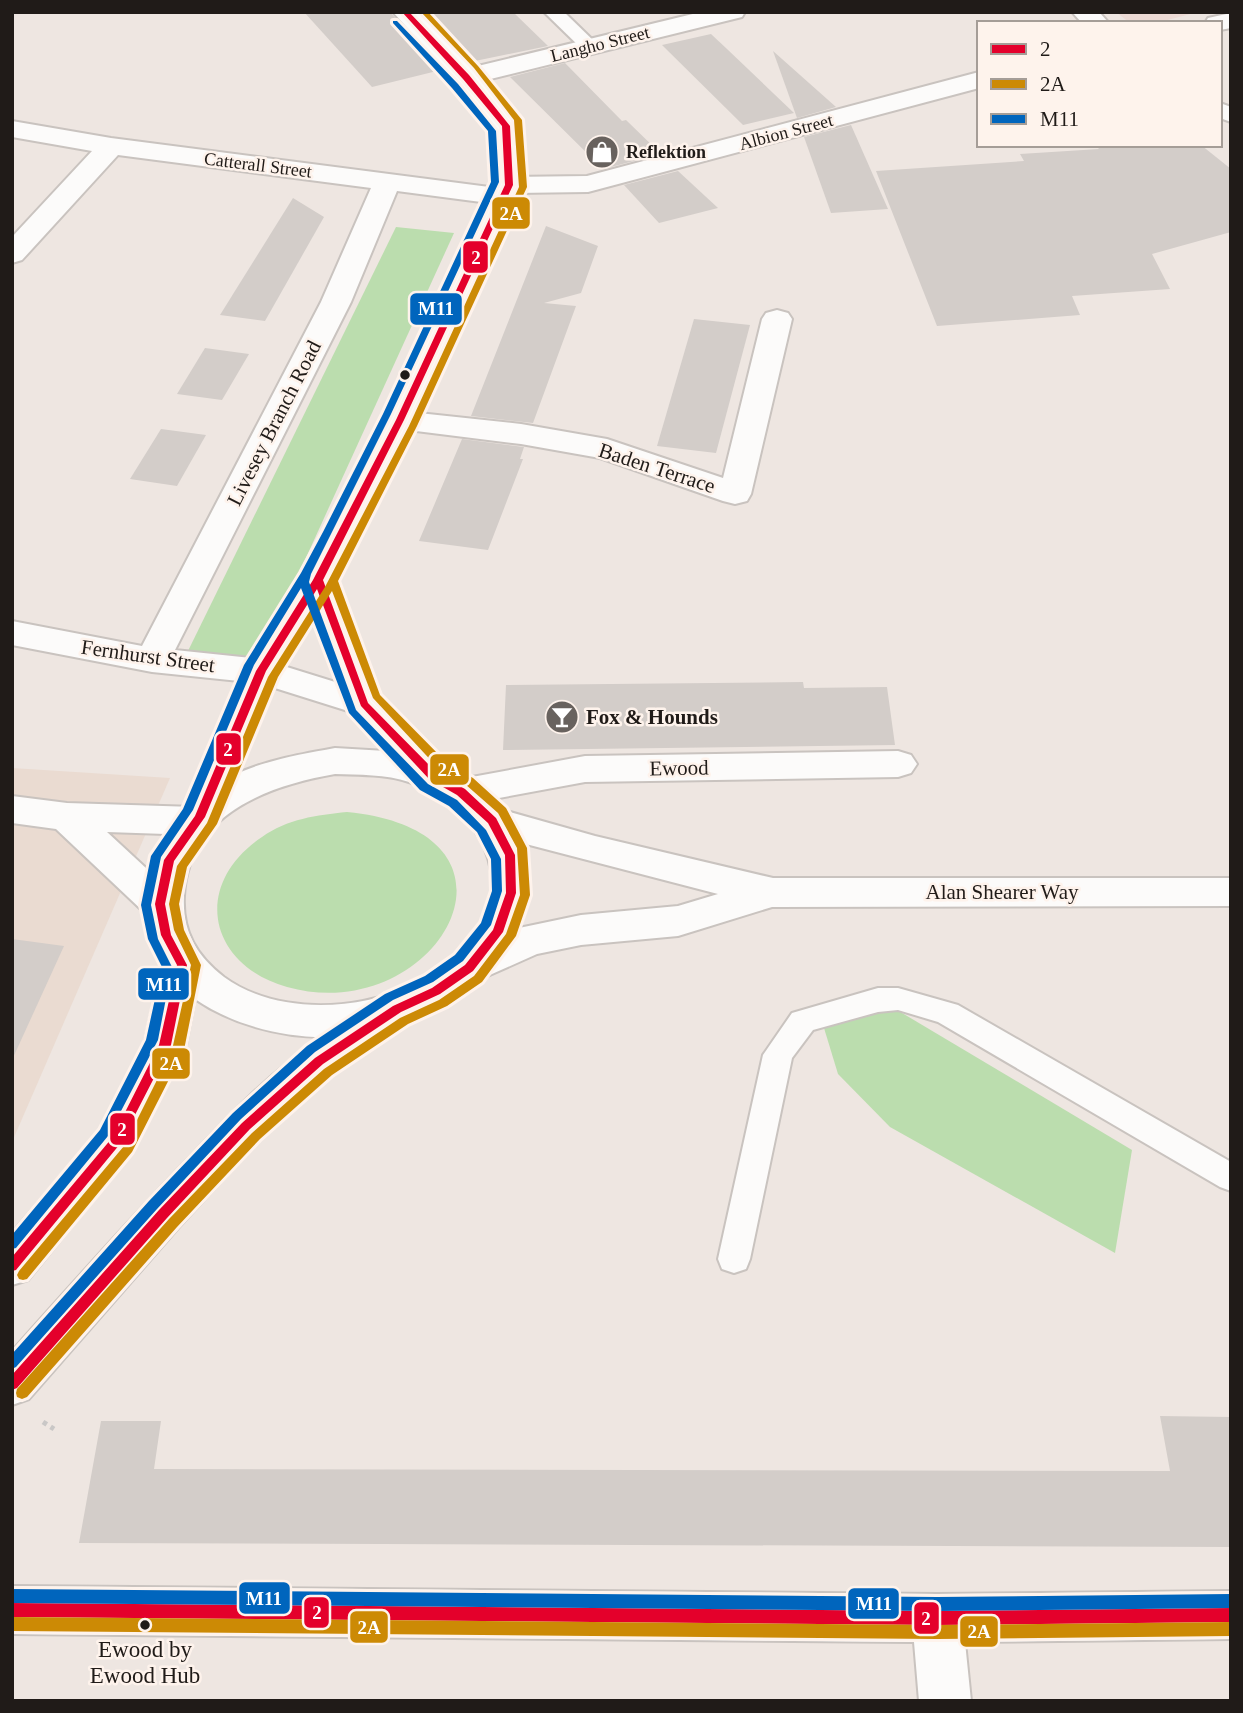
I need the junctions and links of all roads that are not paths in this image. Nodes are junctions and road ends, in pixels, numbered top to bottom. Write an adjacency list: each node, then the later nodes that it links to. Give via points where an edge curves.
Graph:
1 (405, 12): 5 (main road)
2 (553, 12): 4 (lane)
3 (733, 12): 4 (main road, Langho Street)
4 (590, 46): 5 (main road, Langho Street)
5 (466, 77): 10 (main road, via 506,126)
6 (977, 81): 10 (main road, Albion Street, via 588,184)
7 (12, 129): 8 (main road, Catterall Street)
8 (111, 146): 9 (main road, Catterall Street); 11 (main road)
9 (387, 181): 10 (main road, Catterall Street); 16 (main road, Livesey Branch Road, via 336,302)
10 (507, 191): 13 (main road)
11 (12, 254)
12 (777, 319): 13 (main road, Baden Terrace, via 735,494 607,449)
13 (400, 420): 14 (main road)
14 (318, 580): 17 (main road); 18 (main road)
15 (12, 633): 16 (main road, Fernhurst Street)
16 (152, 660): 17 (main road, Fernhurst Street)
17 (261, 671): 18 (main road, Fernhurst Street); 23 (main road)
18 (364, 704): 20 (main road)
19 (898, 764): 20 (main road, Ewood, via 585,769)
20 (447, 784): 23 (main road, via 387,763 335,761 285,770 239,789); 24 (main road)
21 (12, 809): 22 (main road)
22 (67, 817): 23 (main road); 27 (main road)
23 (198, 819): 27 (main road, via 169,860)
24 (492, 821): 26 (main road, Alan Shearer Way); 29 (main road, via 510,855 511,893 498,932)
25 (1231, 892): 26 (main road, Alan Shearer Way)
26 (773, 893): 29 (main road, Alan Shearer Way, via 678,921 529,940)
27 (160, 904): 28 (main road, via 166,935)
28 (182, 965): 30 (main road, via 222,997 276,1017 336,1021); 33 (main road, via 165,1045 117,1141)
29 (470, 968): 30 (main road)
30 (397, 1009): 34 (main road, via 319,1061 246,1126)
31 (1231, 1178): 32 (lane, via 947,1013 898,999 878,1000 803,1021 778,1055)
32 (734, 1259)
33 (12, 1266)
34 (12, 1384)
35 (12, 1610): 37 (main road)
36 (1231, 1615): 37 (main road)
37 (937, 1618): 38 (main road)
38 (945, 1701)

